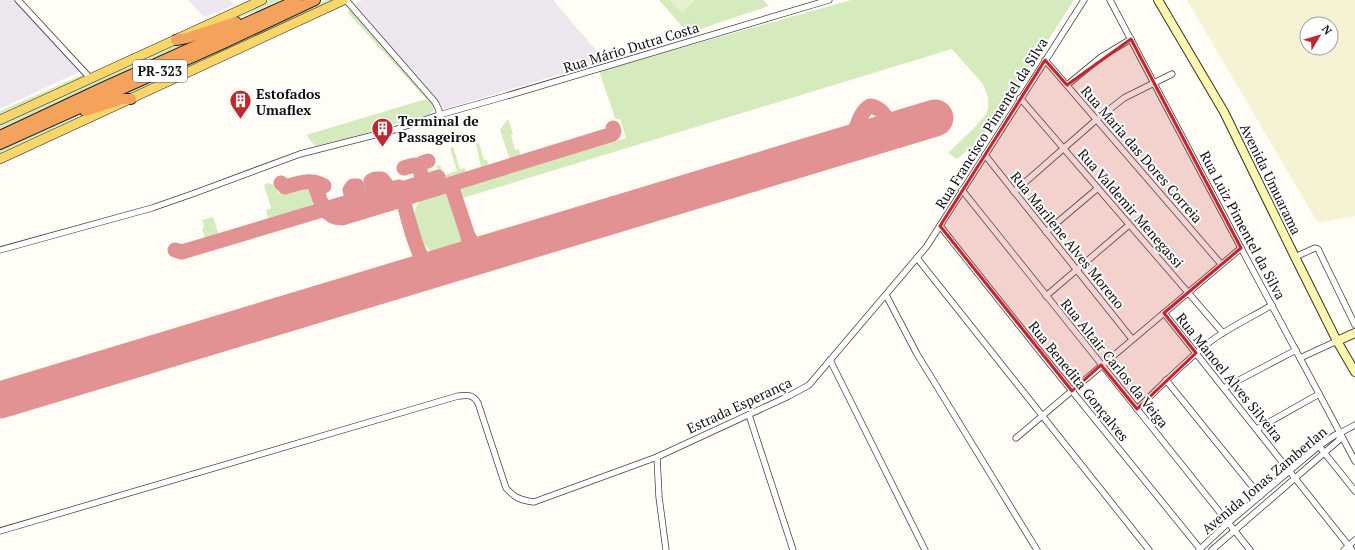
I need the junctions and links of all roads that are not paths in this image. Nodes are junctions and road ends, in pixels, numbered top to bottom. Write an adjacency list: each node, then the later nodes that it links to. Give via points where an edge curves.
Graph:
1 (18, 0): 15 (street)
2 (262, 0): 12 (main road)
3 (296, 0): 10 (highway, PR-323)
4 (315, 0): 23 (highway, PR-323)
5 (345, 0): 18 (main road); 20 (street, via 435,102)
6 (829, 0): 20 (street, Rua Mário Dutra Costa)
7 (1084, 0): 13 (street, Rua Francisco Pimentel da Silva)
8 (1110, 0): 11 (street, Rua Luiz Pimentel da Silva)
9 (1158, 0): 35 (street, Avenida Umuarama, via 1224,112)
10 (266, 14): 12 (highway); 23 (highway, PR-323)
11 (1131, 39): 16 (street, Rua Luiz Pimentel da Silva); 17 (street, via 1101,58)
12 (176, 40): 15 (main road)
13 (1045, 60): 17 (street, Rua Maria das Dores Correia); 19 (street, Rua Francisco Pimentel da Silva)
14 (1172, 74): 16 (street)
15 (91, 79): 21 (main road)
16 (1153, 83): 22 (street, via 1124,98); 33 (street, Rua Luiz Pimentel da Silva)
17 (1067, 85): 22 (street, Rua Maria das Dores Correia)
18 (131, 98): 23 (highway, via 83,112 32,135); 26 (main road)
19 (1020, 98): 24 (street, Rua Valdemir Menegassi); 25 (street, Rua Francisco Pimentel da Silva)
20 (439, 115): 34 (street, Rua Mário Dutra Costa, via 394,130 300,154 152,208)
21 (0, 120)
22 (1096, 120): 24 (street); 37 (street, Rua Maria das Dores Correia)
23 (2, 140)
24 (1063, 148): 27 (street, Rua Valdemir Menegassi); 29 (street)
25 (984, 155): 28 (street, Rua Francisco Pimentel da Silva); 29 (street, Rua Marilene Alves Moreno)
26 (0, 159)
27 (1098, 188): 30 (street, Rua Valdemir Menegassi); 32 (street)
28 (962, 190): 31 (street, Rua Francisco Pimentel da Silva); 41 (street, Rua Altair Carlos da Veiga)
29 (1014, 192): 32 (street, Rua Marilene Alves Moreno)
30 (1129, 225): 38 (street); 39 (street, Rua Valdemir Menegassi)
31 (940, 226): 36 (street, Rua Francisco Pimentel da Silva); 57 (street, Rua Benedita Gonçalves)
32 (1046, 232): 38 (street, Rua Marilene Alves Moreno)
33 (1241, 248): 37 (street); 42 (street, Rua Luiz Pimentel da Silva)
34 (0, 250)
35 (1295, 256): 44 (street, via 1318,249); 48 (street, Avenida Umuarama)
36 (917, 258): 40 (street, Estrada Esperança); 61 (street)
37 (1221, 264): 39 (street)
38 (1077, 270): 41 (street); 47 (street, Rua Marilene Alves Moreno)
39 (1188, 292): 43 (street); 45 (street, Rua Valdemir Menegassi)
40 (886, 295): 52 (street, Estrada Esperança); 83 (street, via 917,354)
41 (1046, 296): 53 (street, Rua Altair Carlos da Veiga)
42 (1272, 305): 45 (street); 49 (street, Rua Luiz Pimentel da Silva)
43 (1164, 313): 47 (street); 50 (street, Rua Manoel Alves Silveira)
44 (1355, 325)
45 (1223, 333): 50 (street)
46 (1355, 333): 48 (street)
47 (1132, 339): 53 (street)
48 (1337, 341): 51 (street); 54 (street, Avenida Umuarama)
49 (1296, 350): 51 (street, Rua Luiz Pimentel da Silva); 56 (street)
50 (1196, 353): 55 (street); 56 (street, Rua Manoel Alves Silveira)
51 (1300, 358): 58 (street, Rua Luiz Pimentel da Silva)
52 (830, 360): 60 (street, Estrada Esperança, via 809,385); 82 (street)
53 (1102, 365): 57 (street); 59 (street, Rua Altair Carlos da Veiga)
54 (1355, 372)
55 (1166, 380): 59 (street); 74 (street)
56 (1224, 388): 63 (street, Rua Manoel Alves Silveira)
57 (1072, 391): 61 (street); 85 (street, Rua Benedita Gonçalves)
58 (1319, 394): 63 (street); 64 (street, Rua Luiz Pimentel da Silva)
59 (1137, 409): 75 (street, Rua Altair Carlos da Veiga)
60 (749, 415): 68 (street, Estrada Esperança); 81 (street)
61 (1043, 416): 65 (street); 84 (street)
62 (1355, 425): 64 (street)
63 (1256, 429): 70 (street, Rua Manoel Alves Silveira)
64 (1340, 433): 66 (street, Avenida Jonas Zamberlan, via 1334,434); 67 (street, Avenida Jonas Zamberlan, via 1339,440); 69 (street, Rua Luiz Pimentel da Silva)
65 (1016, 438)
66 (1319, 446): 67 (street); 70 (street, Avenida Jonas Zamberlan)
67 (1324, 452): 71 (street, Avenida Jonas Zamberlan); 72 (street)
68 (657, 457): 76 (street, Estrada Esperança, via 534,502 520,500 506,488 478,403 472,396 467,395); 80 (street)
69 (1355, 461)
70 (1290, 471): 71 (street, Rua Manoel Alves Silveira); 74 (street, Avenida Jonas Zamberlan)
71 (1295, 478): 77 (street, Avenida Jonas Zamberlan); 79 (street, Rua Manoel Alves Silveira)
72 (1353, 483): 73 (street)
73 (1355, 491)
74 (1260, 496): 75 (street, Avenida Jonas Zamberlan)
75 (1228, 523): 77 (street, Rua Altair Carlos da Veiga); 85 (street, Avenida Jonas Zamberlan)
76 (0, 530)
77 (1234, 530): 86 (street, Avenida Jonas Zamberlan); 87 (street, Rua Altair Carlos da Veiga)
78 (1355, 540): 79 (street)
79 (1351, 548): 88 (street)
80 (666, 550)
81 (793, 550)
82 (925, 550)
83 (1037, 550)
84 (1149, 550)
85 (1200, 550)
86 (1212, 550)
87 (1250, 550)
88 (1344, 550)

